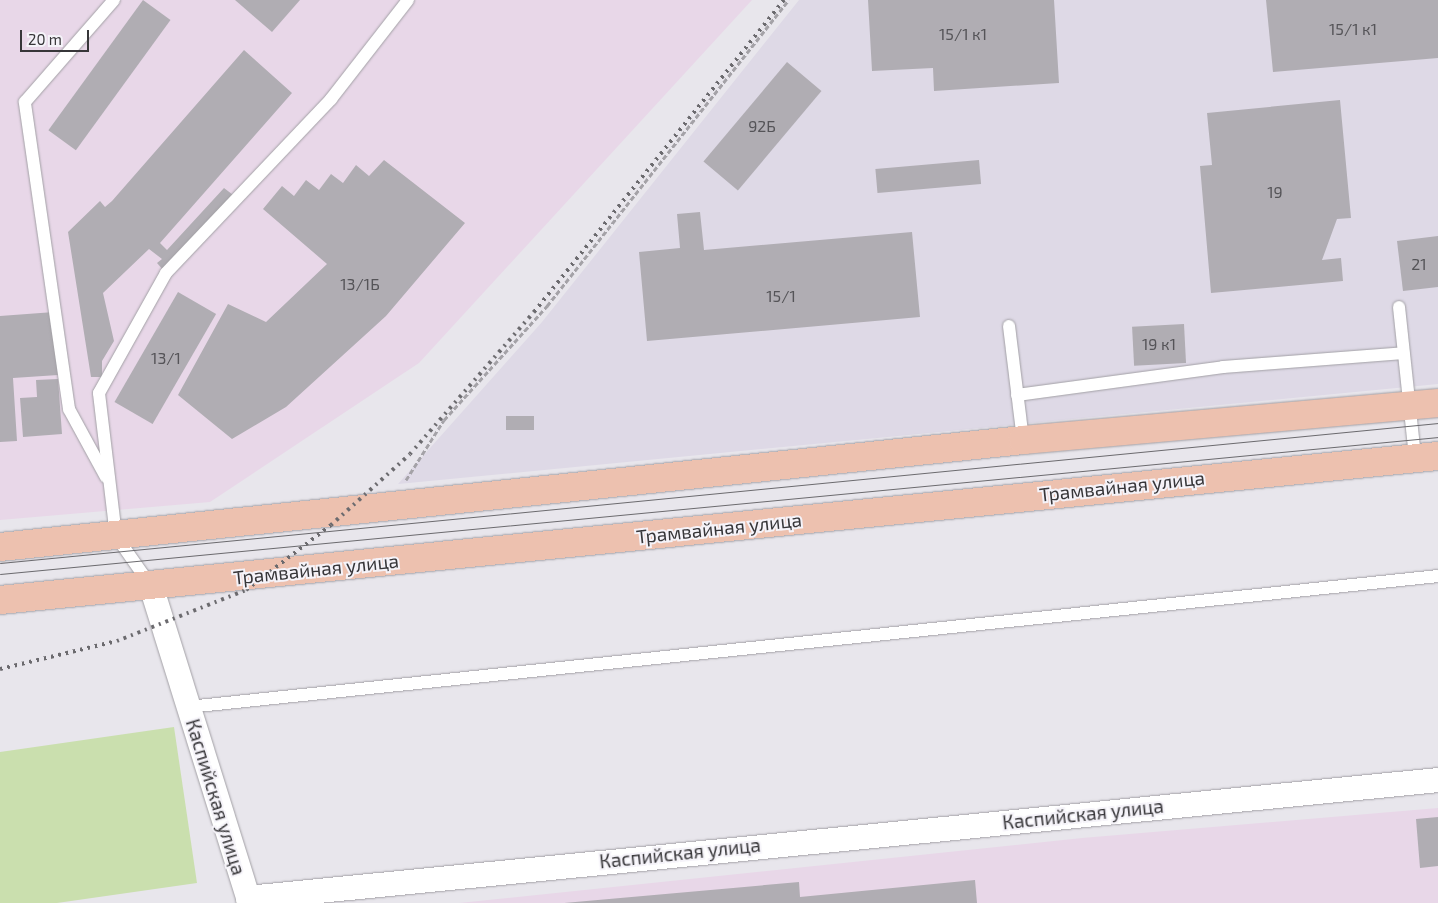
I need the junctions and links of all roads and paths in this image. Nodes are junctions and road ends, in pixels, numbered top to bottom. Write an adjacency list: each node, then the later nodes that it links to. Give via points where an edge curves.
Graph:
1 (114, 0): 12 (lane, via 25,102 69,409)
2 (408, 0): 12 (lane, via 331,99 166,273 98,393)
3 (789, 0): 13 (path, via 547,306 444,420 407,476)
4 (1399, 307): 6 (lane)
5 (1009, 326): 7 (lane)
6 (1403, 352): 7 (lane, via 1223,367); 9 (lane)
7 (1017, 395): 10 (lane)
8 (1438, 403): 9 (main road)
9 (1408, 406): 10 (main road); 11 (lane)
10 (1023, 440): 13 (main road)
11 (1427, 456): 17 (main road, Трамвайная улица)
12 (110, 483): 14 (lane)
13 (403, 506): 14 (main road)
14 (116, 536): 15 (main road); 17 (lane)
15 (0, 547)
16 (1438, 576): 19 (lane)
17 (151, 586): 18 (main road, Трамвайная улица); 19 (street, Каспийская улица)
18 (0, 600)
19 (188, 707): 21 (street, Каспийская улица)
20 (1438, 780): 21 (street, Каспийская улица)
21 (248, 900)

